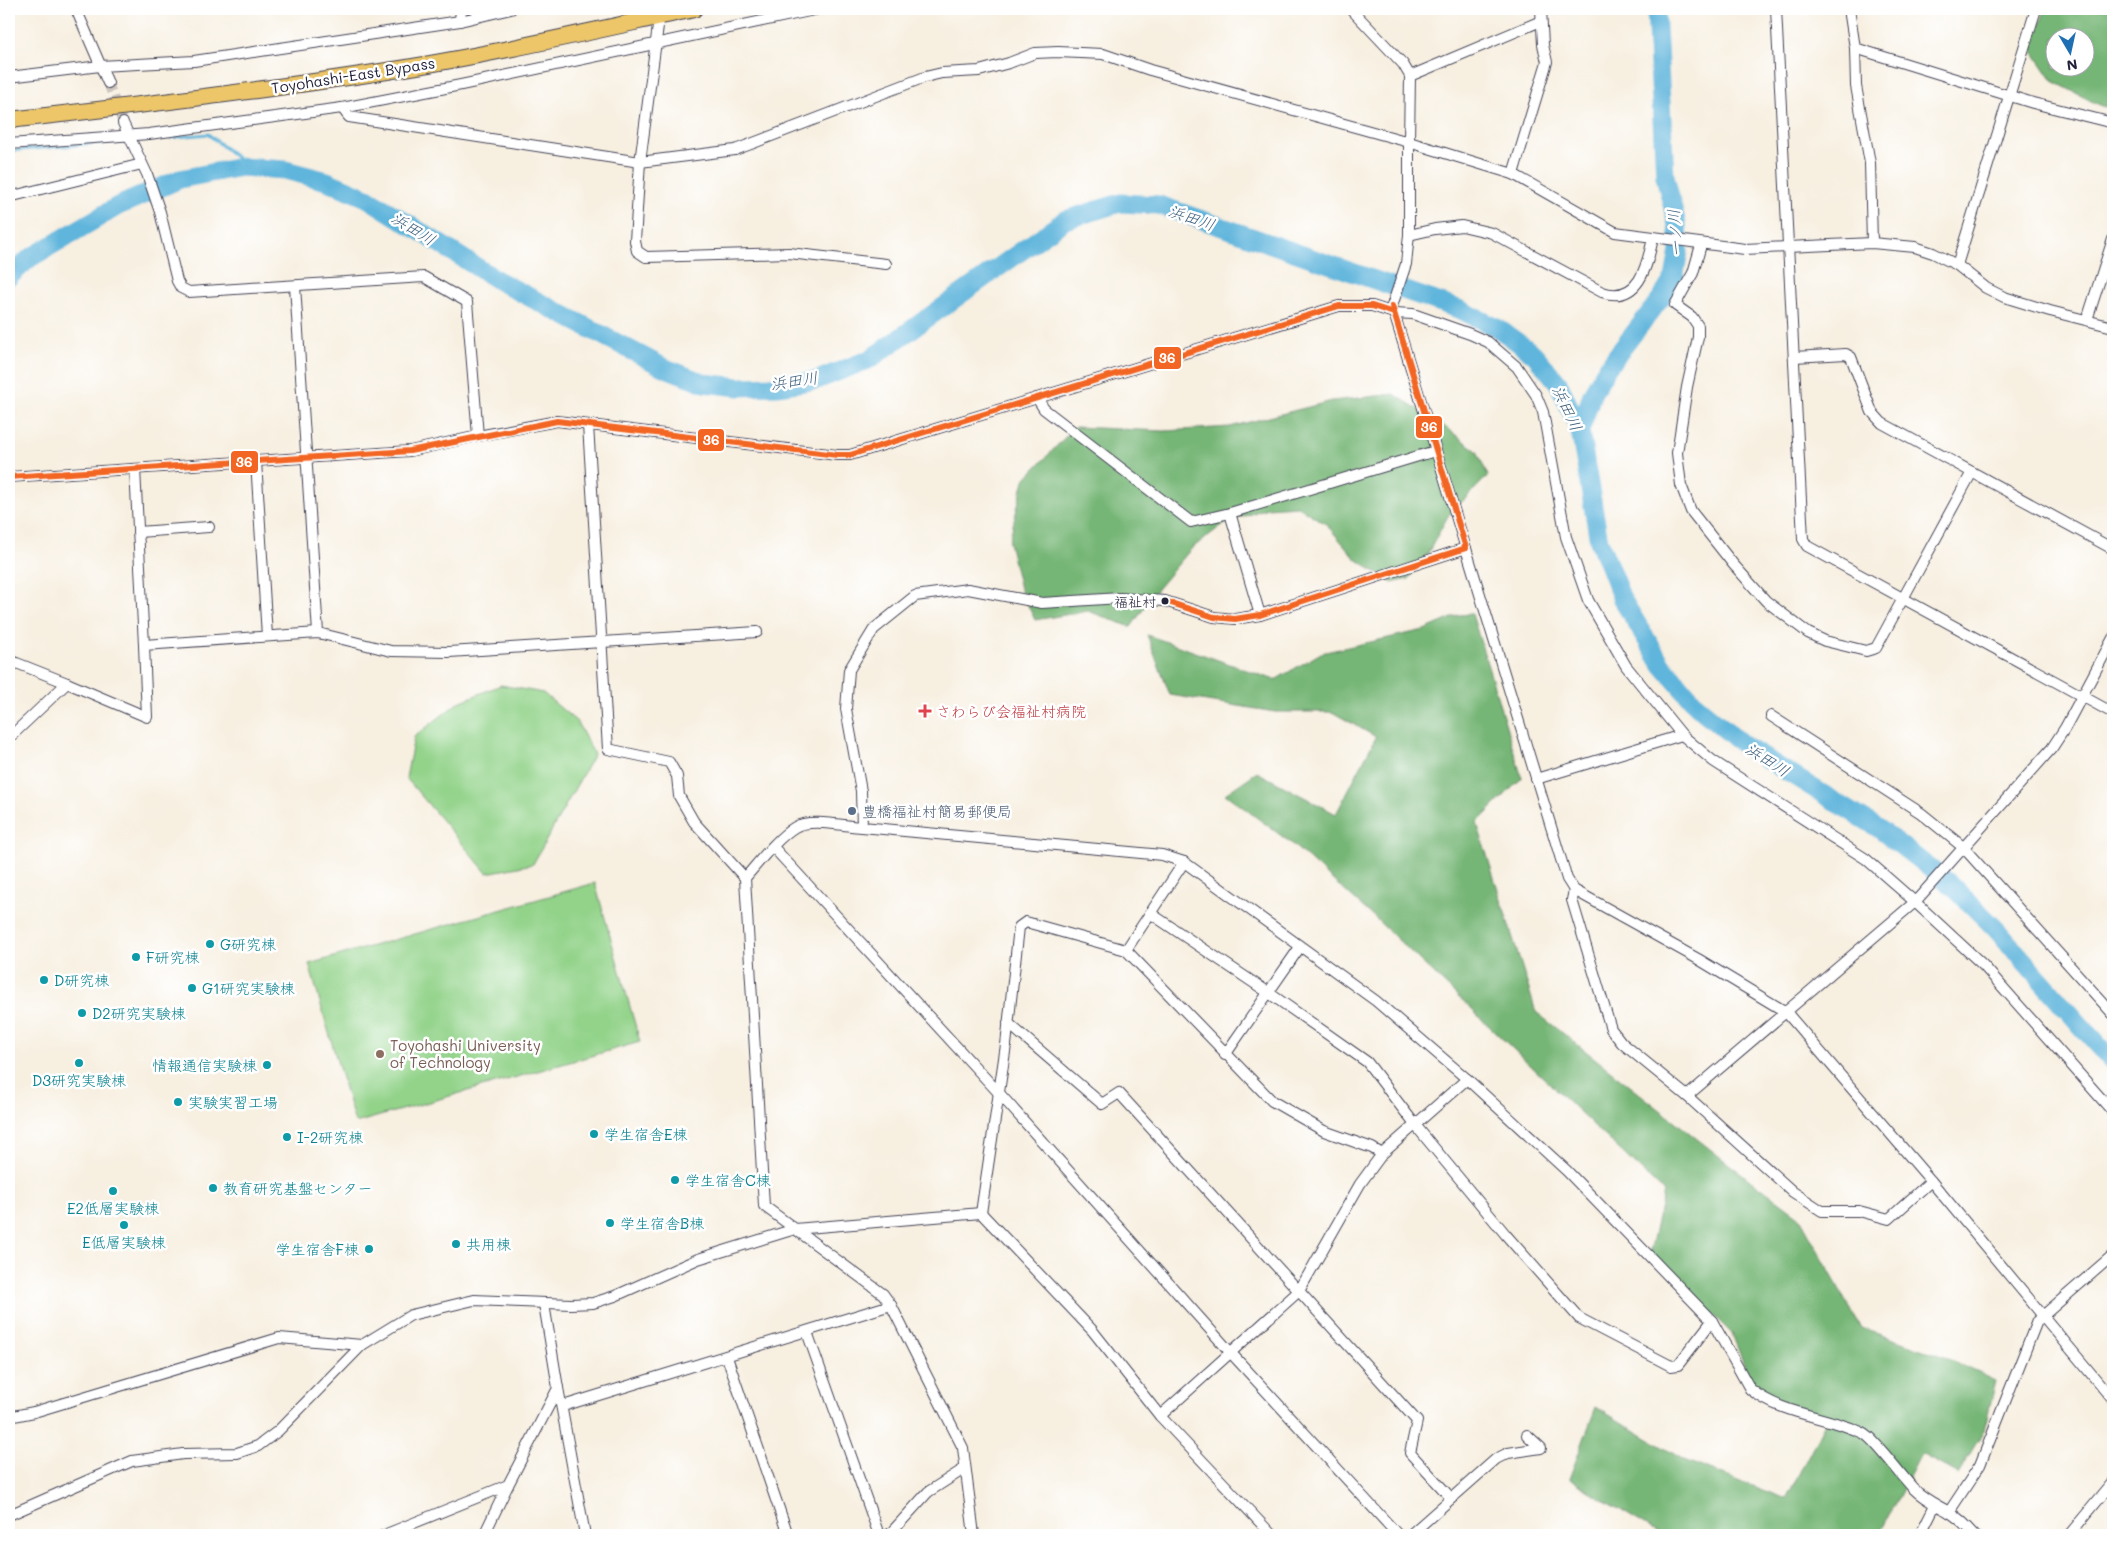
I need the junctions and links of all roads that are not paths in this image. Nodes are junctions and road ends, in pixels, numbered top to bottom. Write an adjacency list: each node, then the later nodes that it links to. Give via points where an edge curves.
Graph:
1 (76, 9): 16 (street)
2 (459, 9): 11 (street)
3 (511, 9): 11 (street)
4 (694, 9): 22 (highway, Toyohashi-East Bypass, via 388,71 188,100)
5 (819, 9): 14 (street)
6 (1351, 9): 18 (street, via 1403,64)
7 (1541, 9): 12 (street)
8 (1776, 9): 37 (street)
9 (1849, 9): 15 (street)
10 (2036, 9): 20 (street)
11 (460, 21): 16 (street, via 194,61)
12 (1541, 21): 18 (street); 30 (street, via 1547,62)
13 (658, 26): 14 (street)
14 (655, 44): 21 (street); 28 (street)
15 (1855, 48): 20 (street); 35 (street, via 1856,86 1870,163)
16 (100, 66): 17 (street); 19 (street)
17 (9, 76)
18 (1410, 76): 26 (street)
19 (108, 83)
20 (2009, 96): 24 (street); 39 (street)
21 (342, 108): 25 (street); 28 (street, via 349,117)
22 (9, 120)
23 (123, 123): 25 (street)
24 (2113, 123)
25 (128, 135): 27 (street); 29 (street)
26 (1409, 142): 28 (street, via 1103,54 1058,52 1035,53 979,71 925,77 735,150); 30 (street); 32 (street)
27 (9, 144)
28 (640, 162): 38 (street, via 635,241 637,251 646,257 789,253)
29 (145, 169): 31 (street); 40 (street, via 181,288 189,292)
30 (1513, 174): 33 (street, via 1615,232)
31 (9, 197)
32 (1409, 235): 33 (street, via 1462,226 1492,233 1614,296 1624,294 1638,284); 41 (street, via 1406,264)
33 (1657, 239): 36 (street)
34 (2113, 239): 42 (street)
35 (1872, 243): 37 (street); 39 (street, via 1915,248)
36 (1700, 245): 37 (street); 59 (street, via 1693,273 1675,305 1692,317 1698,326 1677,453 1681,485 1691,511 1766,601 1808,633 1825,641 1866,651 1876,648)
37 (1788, 248): 44 (street)
38 (886, 264)
39 (1957, 265): 42 (street, via 1986,288 2004,297)
40 (295, 286): 47 (street, via 424,277 467,302); 49 (street)
41 (1393, 310): 45 (street, via 1339,306); 48 (street); 72 (street, via 1413,314 1488,342 1517,367 1543,412 1566,537 1588,600 1626,666)
42 (2087, 320): 43 (street)
43 (2113, 327)
44 (1794, 357): 52 (street, via 1846,354 1851,357 1876,418); 59 (street, via 1803,539 1807,546)
45 (1038, 398): 46 (street, via 850,455); 54 (street, via 1044,409 1191,522)
46 (588, 425): 47 (street, via 557,421); 65 (street)
47 (478, 436): 49 (street, via 410,451)
48 (1435, 451): 54 (street); 57 (street)
49 (306, 458): 50 (street); 62 (street)
50 (256, 461): 51 (street); 63 (street)
51 (135, 469): 53 (street); 56 (street)
52 (1972, 472): 58 (street); 59 (street)
53 (9, 477)
54 (1230, 513): 60 (street)
55 (209, 527): 56 (street)
56 (138, 532): 66 (street)
57 (1466, 548): 60 (street); 74 (street)
58 (2113, 549)
59 (1903, 598): 69 (street)
60 (1260, 615): 75 (street, via 1214,618 1166,601 1120,598 1042,603 968,589 915,596 874,629 849,670 846,709 861,791)
61 (757, 632): 65 (street)
62 (318, 633): 63 (street); 65 (street, via 391,652 449,652)
63 (267, 636): 66 (street)
64 (2113, 638): 69 (street)
65 (601, 641): 79 (street, via 608,749 669,762 678,776 679,796 694,822)
66 (144, 645): 68 (street, via 147,717)
67 (9, 660): 68 (street)
68 (67, 683): 73 (street)
69 (2082, 696): 70 (street); 77 (street, via 2052,748)
70 (2113, 713)
71 (1771, 716): 77 (street, via 1921,813)
72 (1682, 735): 74 (street); 81 (street, via 1713,761 1866,859)
73 (9, 738)
74 (1536, 779): 80 (street, via 1567,879)
75 (862, 827): 76 (street, via 815,823 796,826); 78 (street, via 1162,856)
76 (773, 847): 79 (street); 91 (street)
77 (1962, 849): 81 (street); 87 (street)
78 (1184, 862): 82 (street); 83 (street)
79 (745, 878): 98 (street, via 764,1206)
80 (1574, 890): 86 (street, via 1698,958); 92 (street, via 1572,900 1611,1030 1622,1043)
81 (1917, 900): 86 (street); 93 (street, via 1983,966)
82 (1150, 913): 84 (street); 85 (street)
83 (1300, 947): 85 (street); 90 (street, via 1376,1001)
84 (1126, 950): 88 (street, via 1026,922 1019,927); 89 (street)
85 (1269, 993): 89 (street); 94 (street, via 1367,1062)
86 (1786, 1012): 92 (street); 96 (street)
87 (2113, 1014)
88 (1008, 1023): 91 (street); 100 (street, via 1102,1104 1119,1093)
89 (1225, 1055): 95 (street, via 1246,1072 1272,1102 1324,1131)
90 (1467, 1079): 94 (street); 104 (street, via 1567,1171)
91 (998, 1092): 97 (street); 107 (street)
92 (1687, 1096): 96 (street, via 1792,1192 1822,1211 1859,1211 1889,1220)
93 (2113, 1112)
94 (1416, 1126): 95 (street); 104 (street, via 1579,1318 1672,1366 1678,1365)
95 (1382, 1154): 100 (street, via 1360,1184)
96 (1932, 1181): 103 (street)
97 (981, 1213): 98 (street); 112 (street, via 1092,1330)
98 (795, 1229): 101 (street, via 698,1259 593,1303); 102 (street, via 883,1294)
99 (2113, 1255): 103 (street)
100 (1299, 1292): 107 (street); 118 (street, via 1417,1421 1410,1452)
101 (544, 1304): 106 (street, via 474,1300 411,1315); 109 (street)
102 (891, 1305): 105 (street); 115 (street, via 963,1448)
103 (2044, 1315): 110 (street); 120 (street, via 2037,1321 1980,1465)
104 (1712, 1321): 119 (street, via 1750,1388 1760,1397 1865,1433 1915,1490)
105 (807, 1332): 108 (street); 126 (street)
106 (362, 1345): 113 (street, via 279,1338); 121 (street, via 278,1431 258,1446 237,1452 183,1454 132,1461)
107 (1231, 1353): 112 (street); 130 (street)
108 (727, 1357): 111 (street); 125 (street)
109 (558, 1388): 111 (street); 117 (street)
110 (2113, 1400)
111 (563, 1406): 124 (street)
112 (1160, 1416): 129 (street)
113 (9, 1417)
114 (1527, 1435): 118 (street, via 1541,1448 1508,1453 1496,1459)
115 (964, 1469): 127 (street, via 928,1492); 128 (street)
116 (2113, 1482): 134 (street)
117 (508, 1485): 122 (street); 123 (street)
118 (1451, 1498): 131 (street)
119 (1935, 1505): 120 (street); 132 (street)
120 (1949, 1512): 133 (street)
121 (9, 1515)
122 (384, 1535)
123 (484, 1535)
124 (585, 1535)
125 (788, 1535)
126 (880, 1535)
127 (888, 1535)
128 (974, 1535)
129 (1272, 1535)
130 (1398, 1535)
131 (1410, 1535)
132 (1920, 1535)
133 (1974, 1535)
134 (2069, 1535)

